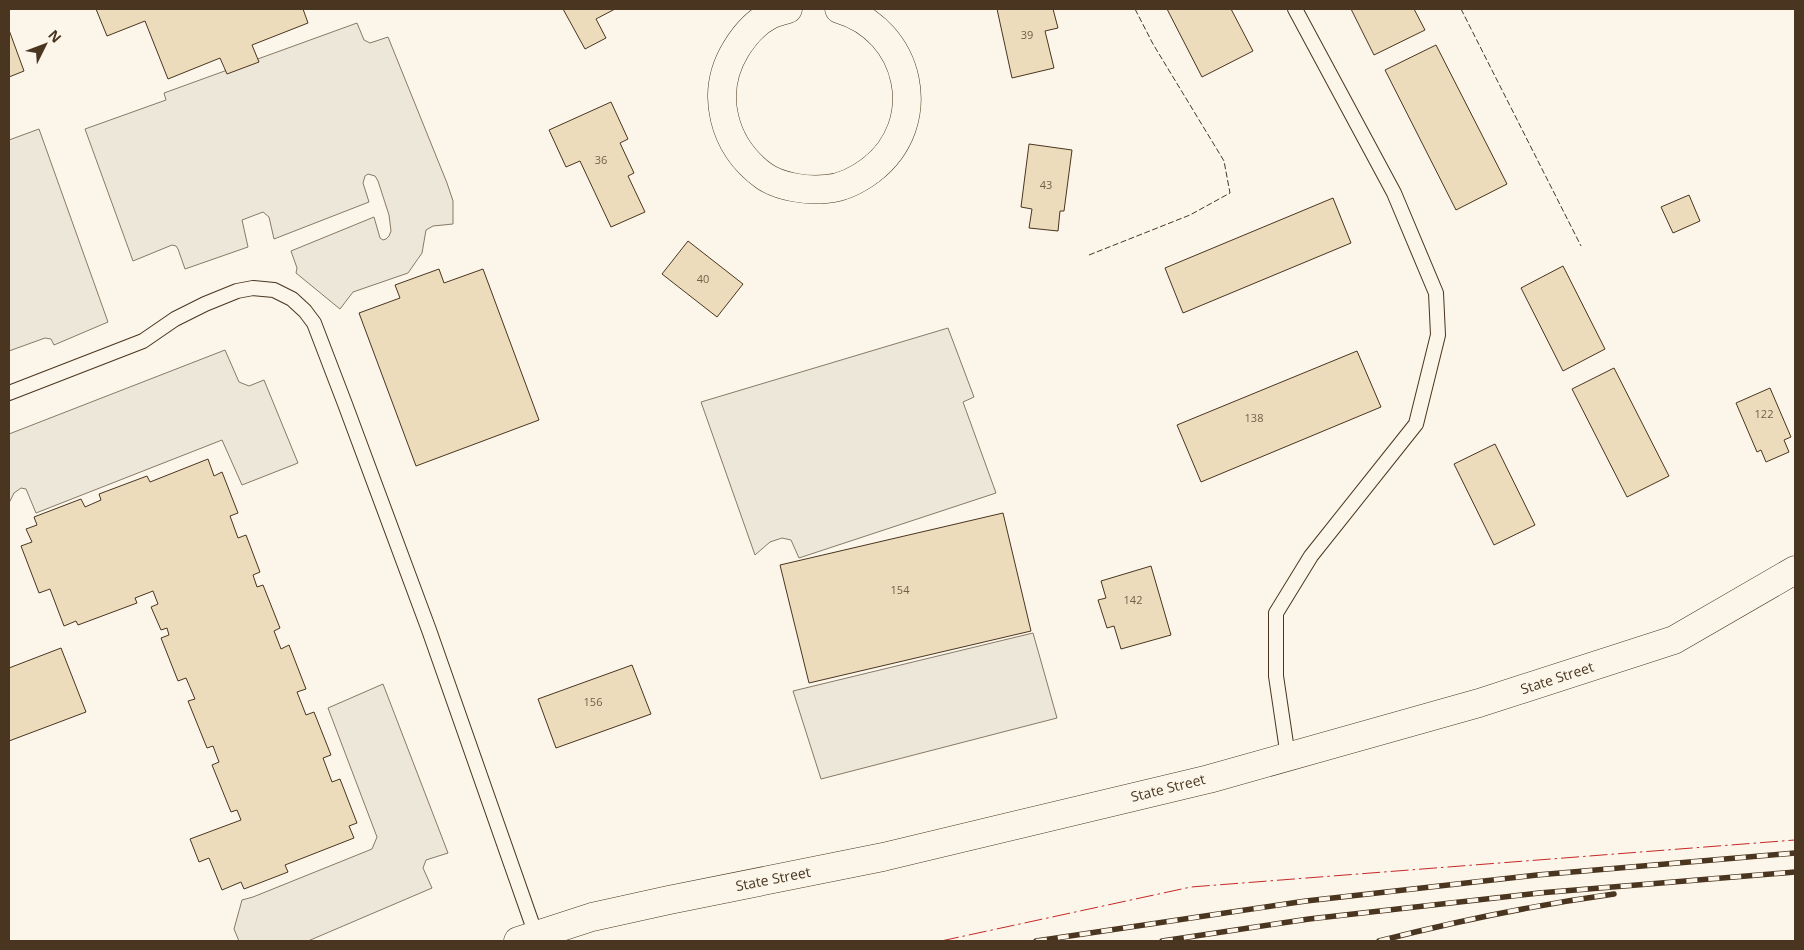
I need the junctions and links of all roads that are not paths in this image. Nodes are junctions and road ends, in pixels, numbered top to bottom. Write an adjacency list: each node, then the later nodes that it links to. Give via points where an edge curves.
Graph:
1 (839, 9): 3 (main road, via 854,13 878,30 896,53 906,80 907,110 898,138 882,161 859,179 828,190 796,188 765,177 741,155 726,127 721,95 727,63 744,36)
2 (1295, 9): 6 (lane, via 1394,193 1436,293 1438,335 1416,424 1311,556 1276,613 1276,676)
3 (774, 11)
4 (9, 393): 7 (lane, via 143,341 175,319 237,291 254,288 274,290 292,299 305,311 314,323 356,431 429,630)
5 (1795, 570): 6 (main road, State Street, via 1674,640 1479,703)
6 (1288, 757): 7 (main road, State Street, via 883,857 592,917)
7 (527, 938)

